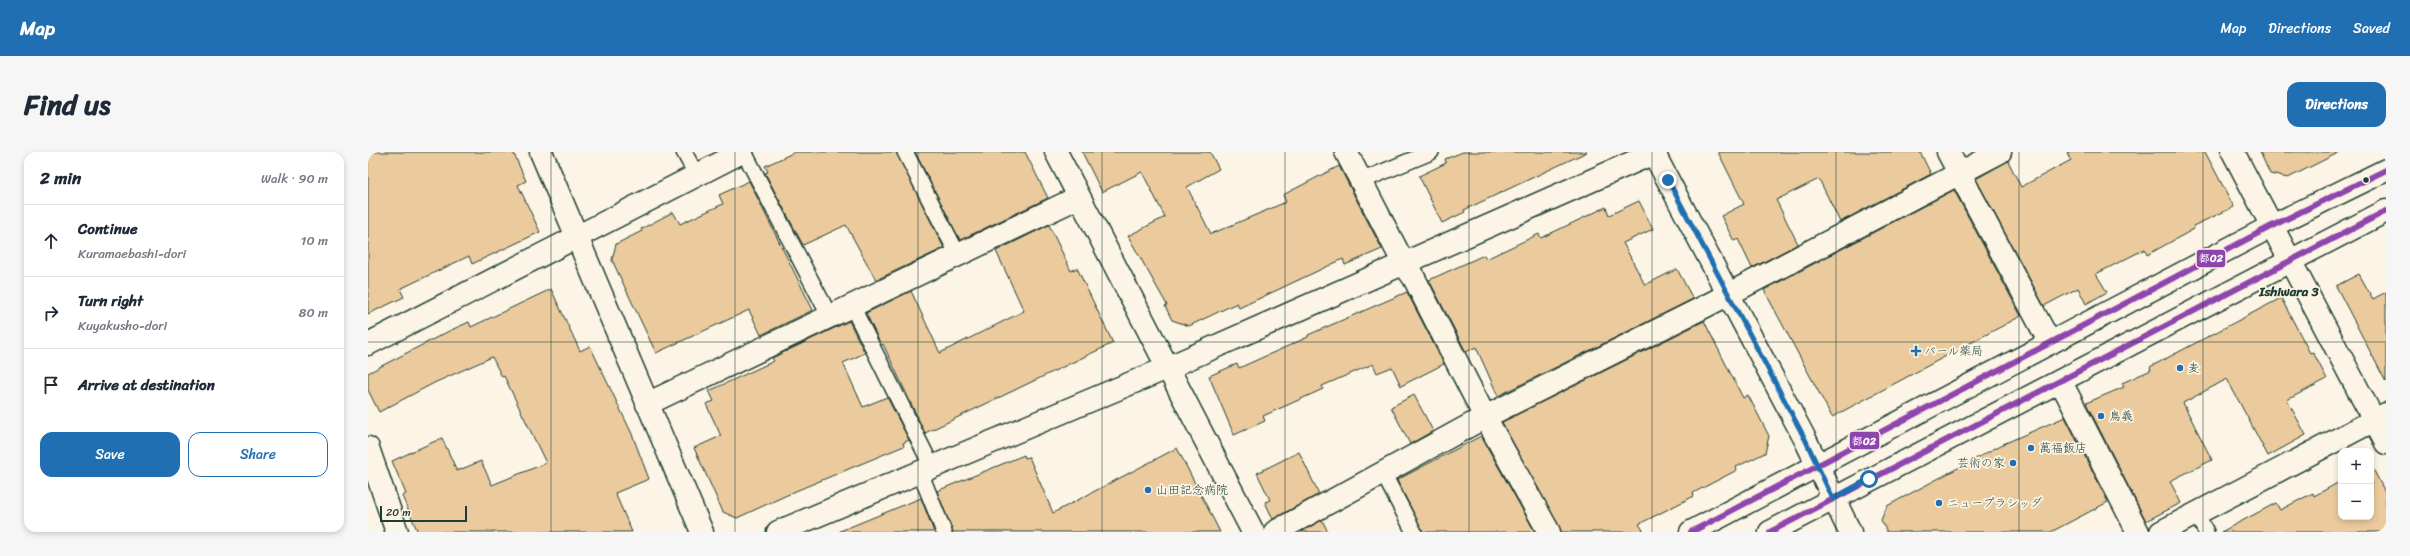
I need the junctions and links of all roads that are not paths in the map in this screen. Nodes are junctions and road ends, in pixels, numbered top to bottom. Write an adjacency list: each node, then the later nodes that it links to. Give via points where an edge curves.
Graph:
1 (541, 152): 19 (street)
2 (684, 152): 14 (lane)
3 (743, 152): 14 (street); 25 (lane)
4 (905, 152): 20 (lane)
5 (1056, 152): 16 (street)
6 (1346, 152): 15 (street)
7 (1431, 152): 15 (lane)
8 (1654, 152): 22 (street); 23 (street)
9 (1948, 152): 13 (street)
10 (2000, 152): 13 (street)
11 (2232, 152): 18 (street)
12 (2386, 170): 18 (street)
13 (1959, 175): 23 (street); 26 (street)
14 (697, 176): 19 (street)
15 (1361, 181): 22 (street)
16 (1079, 197): 20 (street); 28 (street)
17 (2386, 211): 21 (street)
18 (2272, 226): 21 (street); 26 (street)
19 (578, 238): 27 (street); 30 (street)
20 (958, 255): 24 (street)
21 (2290, 260): 29 (street); 32 (street)
22 (1404, 264): 28 (street); 31 (street, via 1414,278)
23 (1729, 294): 31 (street); 35 (street)
24 (852, 306): 25 (street); 36 (lane)
25 (830, 316): 30 (street)
26 (2050, 343): 35 (street)
27 (368, 344)
28 (1168, 368): 36 (street); 44 (street)
29 (2061, 382): 38 (street); 51 (street)
30 (647, 404): 41 (street)
31 (1485, 417): 37 (street); 47 (street)
32 (2380, 417): 33 (street); 39 (street)
33 (2386, 443)
34 (368, 448): 40 (street)
35 (1816, 465): 38 (street); 48 (street)
36 (926, 470): 42 (street); 43 (lane)
37 (1383, 473): 45 (street); 46 (lane)
38 (1833, 499): 49 (street); 50 (street)
39 (2201, 523): 52 (street)
40 (397, 532)
41 (702, 532)
42 (778, 532)
43 (944, 532)
44 (1253, 532)
45 (1275, 532)
46 (1414, 532)
47 (1549, 532)
48 (1691, 532)
49 (1770, 532)
50 (1850, 532)
51 (2138, 532)
52 (2161, 532)

